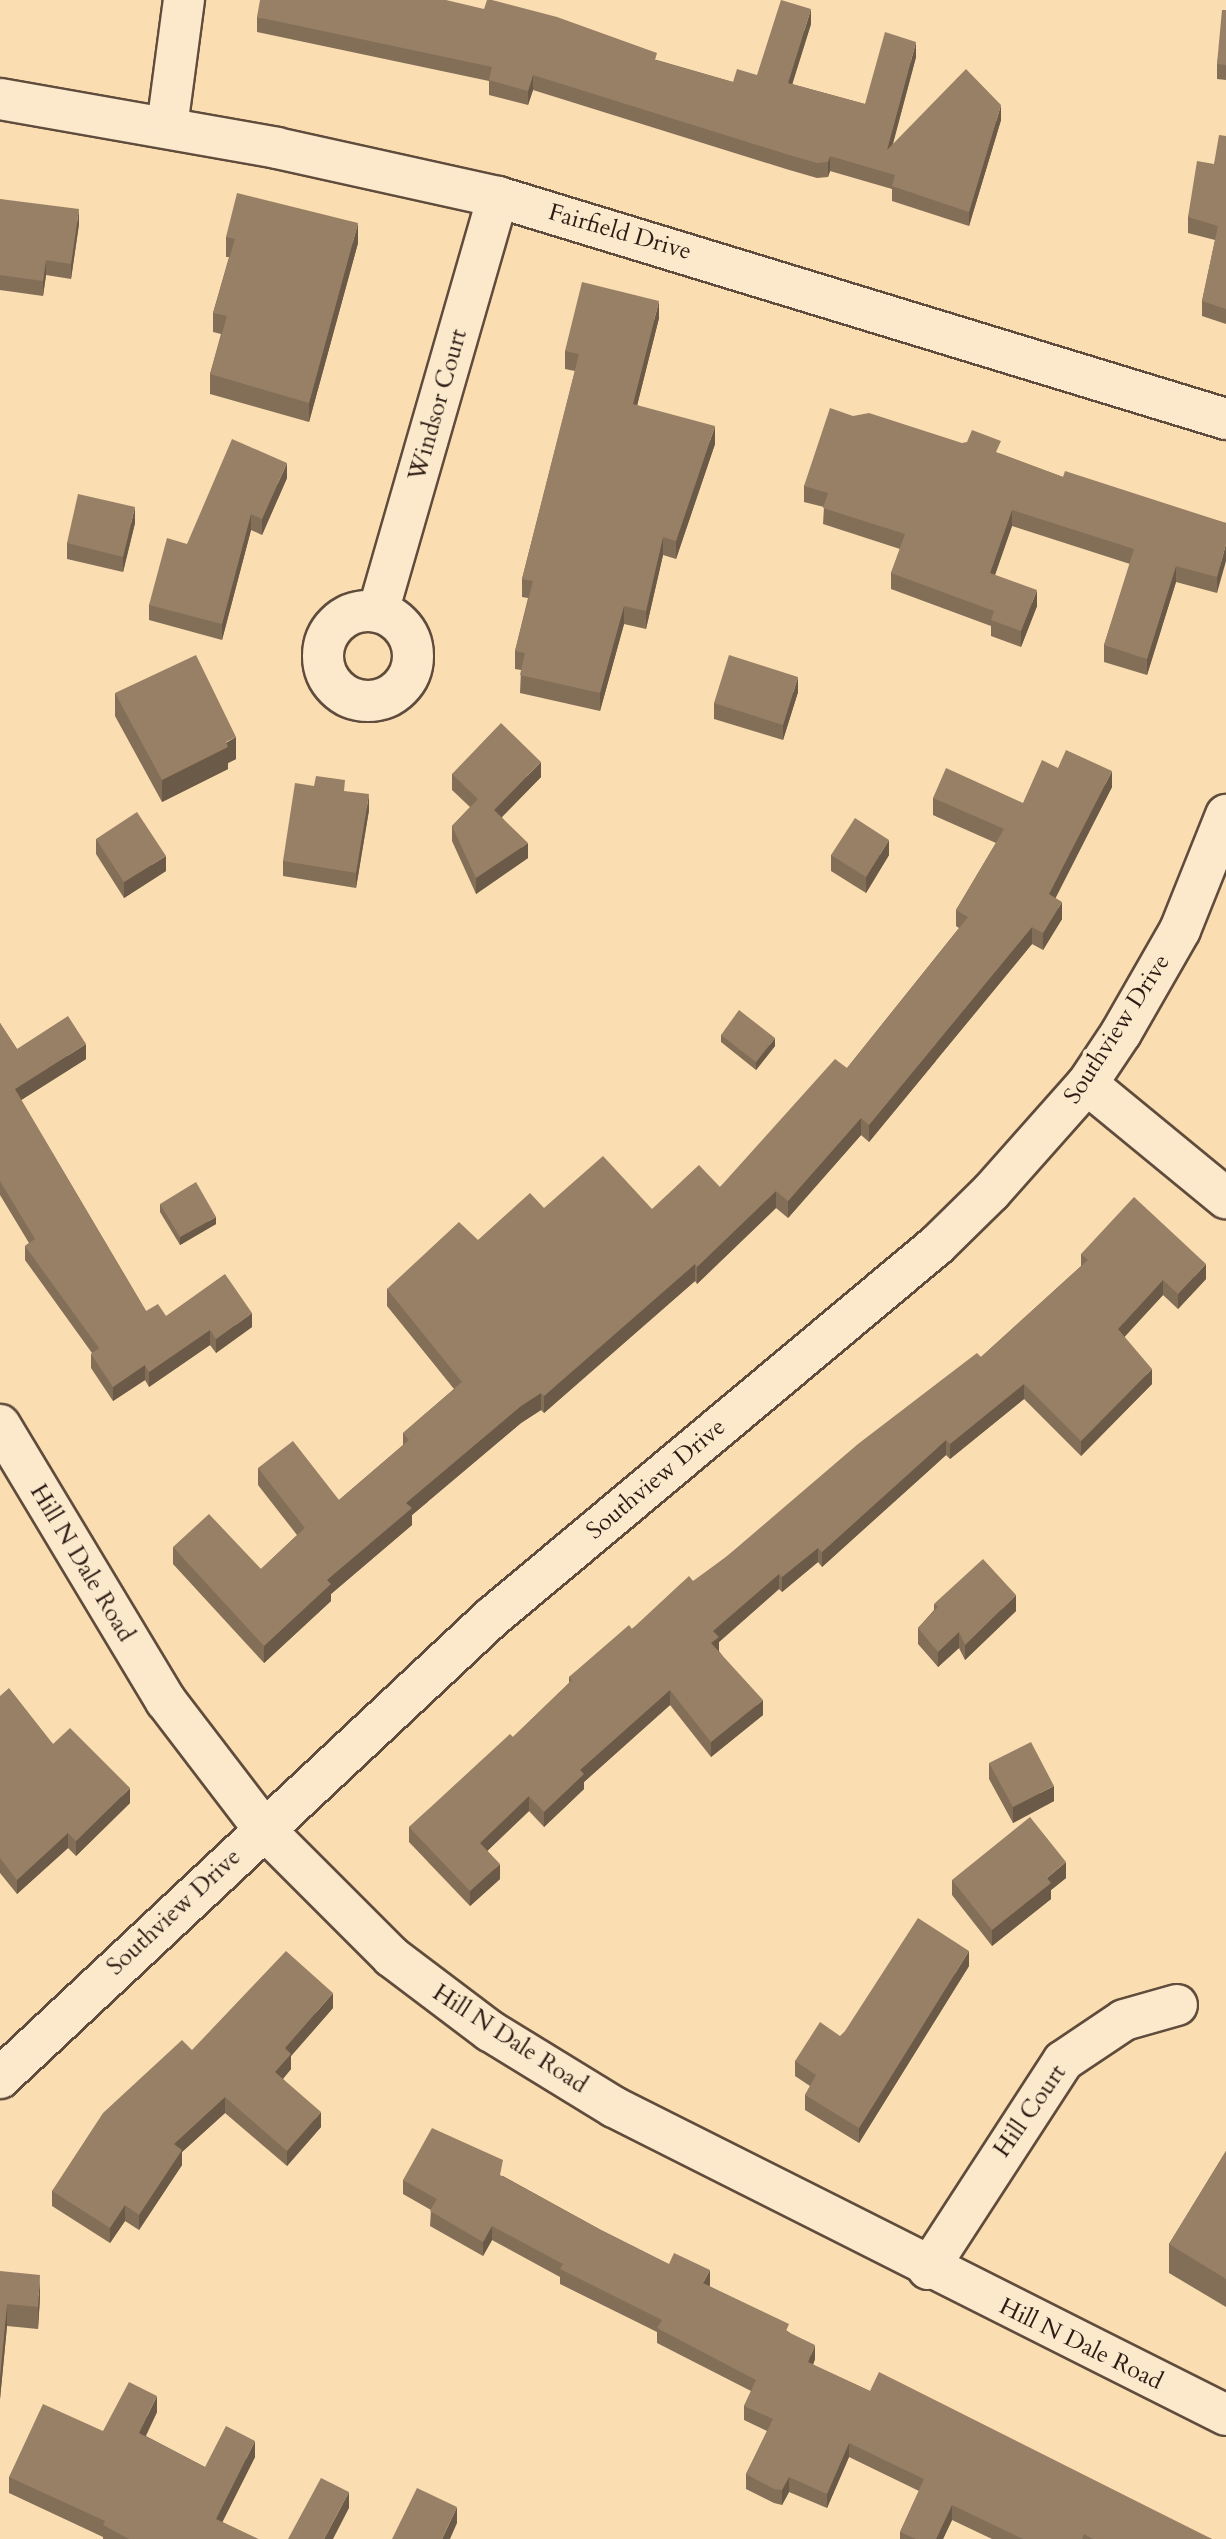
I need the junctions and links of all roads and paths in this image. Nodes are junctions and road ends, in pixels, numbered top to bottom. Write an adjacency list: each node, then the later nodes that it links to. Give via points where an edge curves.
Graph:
1 (184, 0): 3 (street)
2 (0, 99): 3 (street, Fairfield Drive)
3 (167, 127): 4 (street, Fairfield Drive)
4 (498, 197): 5 (street, Fairfield Drive); 6 (street, Windsor Court)
5 (1226, 419)
6 (378, 612)
7 (1226, 815): 8 (street, Southview Drive, via 1165,958)
8 (1087, 1084): 9 (street); 11 (street, Southview Drive, via 937,1245 491,1618)
9 (1226, 1198)
10 (0, 1425): 11 (street, Hill N Dale Road, via 166,1701)
11 (263, 1828): 13 (street, Southview Drive); 14 (street, Hill N Dale Road, via 392,1957 490,2031 614,2107)
12 (1177, 2005): 14 (street, Hill Court, via 1124,2020 1063,2061)
13 (0, 2078)
14 (928, 2269): 15 (street, Hill N Dale Road)
15 (1226, 2415)

